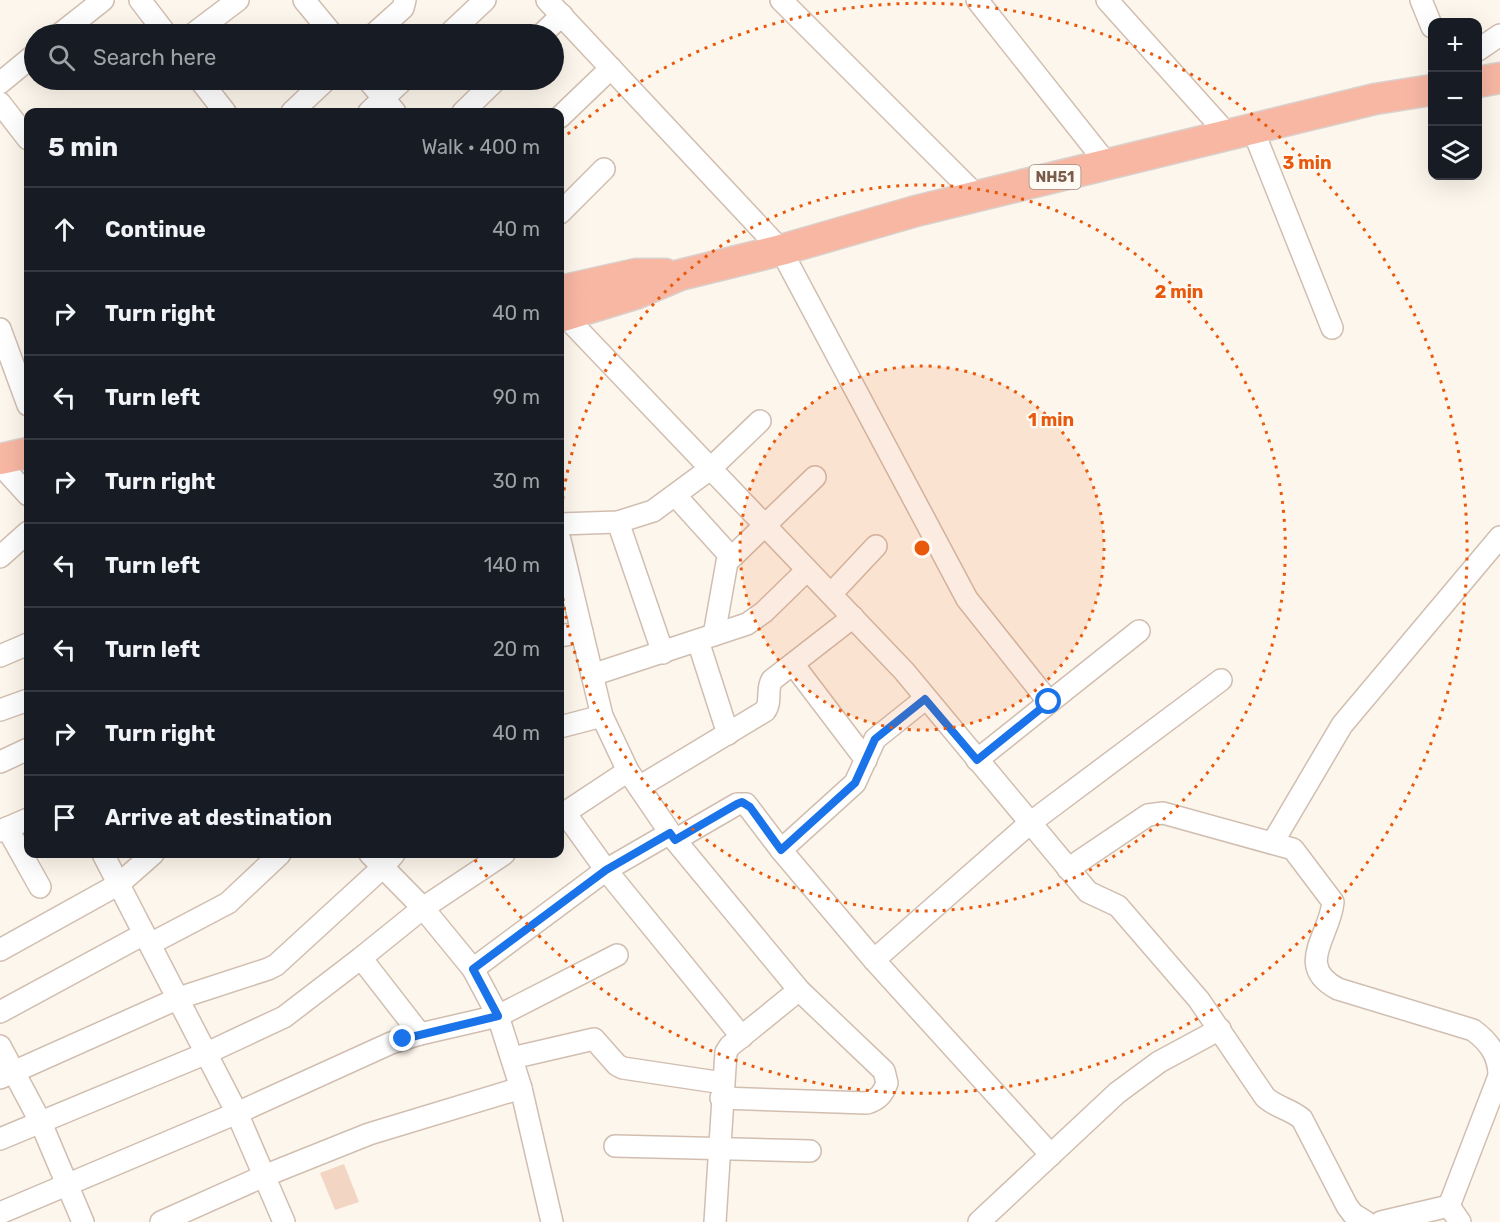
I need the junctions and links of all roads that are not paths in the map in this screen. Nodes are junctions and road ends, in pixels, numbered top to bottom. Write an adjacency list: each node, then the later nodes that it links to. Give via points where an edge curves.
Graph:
1 (103, 0): 13 (street)
2 (140, 0): 14 (street)
3 (238, 0): 15 (street)
4 (304, 0): 16 (street)
5 (405, 0): 17 (street, via 403,8)
6 (485, 0): 18 (street)
7 (781, 0): 43 (street)
8 (977, 0): 41 (street)
9 (1107, 0): 39 (street)
10 (1421, 0): 12 (street)
11 (554, 8): 19 (street); 23 (street)
12 (1428, 18)
13 (73, 24)
14 (158, 24)
15 (206, 24)
16 (324, 24)
17 (385, 24)
18 (460, 24)
19 (547, 24)
20 (1500, 35): 21 (street)
21 (1482, 47)
22 (24, 63): 26 (street)
23 (611, 68): 38 (street); 45 (street)
24 (1500, 78): 25 (highway)
25 (1482, 81)
26 (0, 83)
27 (1427, 88): 39 (highway, NH51)
28 (208, 90): 34 (street)
29 (315, 90): 35 (street)
30 (373, 90): 36 (street)
31 (396, 90): 36 (street)
32 (486, 90): 37 (street)
33 (0, 103): 40 (street)
34 (222, 108)
35 (296, 108)
36 (383, 108)
37 (467, 108)
38 (564, 113)
39 (1241, 133): 41 (highway, NH51); 48 (street)
40 (24, 134)
41 (1107, 164): 43 (highway, NH51)
42 (604, 169): 44 (street)
43 (977, 196): 45 (highway, NH51)
44 (564, 209)
45 (782, 250): 46 (highway, NH51, via 680,275 636,273); 85 (street, via 968,599)
46 (564, 307)
47 (564, 311): 57 (street)
48 (1332, 328)
49 (0, 329): 50 (street)
50 (24, 394)
51 (760, 421): 57 (street)
52 (24, 436): 53 (highway)
53 (0, 441)
54 (24, 454): 55 (highway)
55 (0, 459)
56 (0, 464): 59 (street)
57 (710, 469): 60 (street); 63 (street)
58 (815, 477): 63 (street)
59 (24, 491)
60 (675, 495): 61 (street, via 648,514); 69 (street)
61 (618, 522): 62 (street); 78 (street)
62 (564, 524)
63 (764, 525): 69 (street); 70 (street)
64 (24, 536): 67 (street)
65 (1500, 537): 101 (street, via 1342,725)
66 (876, 546): 71 (street)
67 (0, 557)
68 (564, 557): 74 (street)
69 (731, 557): 76 (street)
70 (807, 570): 71 (street); 76 (street, via 757,619)
71 (831, 594): 72 (street)
72 (853, 617): 80 (street); 83 (street)
73 (1139, 630): 85 (street)
74 (582, 632): 75 (street); 81 (street)
75 (564, 635)
76 (706, 638): 78 (street); 89 (street)
77 (24, 646): 79 (street)
78 (663, 653): 81 (street)
79 (0, 656)
80 (793, 664): 89 (street, via 770,682 765,711); 91 (street)
81 (592, 675): 87 (street)
82 (1221, 680): 98 (street)
83 (925, 699): 91 (street, via 875,739); 92 (street)
84 (24, 701): 86 (street)
85 (1049, 702): 92 (street)
86 (0, 710)
87 (602, 716): 88 (street); 94 (street)
88 (564, 726)
89 (728, 734): 94 (street)
90 (24, 751): 93 (street)
91 (866, 760): 102 (street, via 855,783)
92 (977, 760): 98 (street)
93 (0, 762)
94 (633, 779): 95 (street); 100 (street)
95 (564, 814)
96 (564, 818): 109 (street)
97 (24, 821): 99 (street)
98 (1030, 823): 108 (street); 117 (street)
99 (4, 829): 111 (street)
100 (673, 837): 102 (street, via 742,802 750,807); 109 (street); 119 (street)
101 (1273, 842): 108 (street, via 1154,812); 142 (street, via 1296,852 1333,902 1316,966 1328,983 1473,1030 1494,1052 1498,1076)
102 (781, 850): 117 (street)
103 (105, 858): 110 (street)
104 (148, 858): 110 (street)
105 (276, 858): 113 (street, via 228,903)
106 (383, 858): 112 (street); 120 (street, via 276,964)
107 (498, 858): 112 (street)
108 (1068, 869): 123 (street, via 1092,895 1118,906)
109 (606, 870): 118 (street); 125 (street)
110 (119, 884): 113 (street); 114 (street)
111 (40, 887)
112 (423, 908): 116 (street); 118 (street)
113 (147, 939): 120 (street); 121 (street)
114 (0, 950)
115 (617, 955): 122 (street)
116 (362, 958): 124 (street); 127 (street, via 284,1017)
117 (874, 960): 138 (street)
118 (473, 969): 122 (street)
119 (799, 990): 125 (street); 131 (street, via 884,1071 884,1091 867,1103)
120 (179, 998): 127 (street); 129 (street)
121 (0, 1012)
122 (498, 1016): 124 (street); 128 (street)
123 (1220, 1029): 138 (street, via 1140,1075); 149 (street, via 1268,1100 1302,1119 1347,1206)
124 (420, 1034): 132 (street, via 377,1049)
125 (742, 1037): 131 (street, via 726,1052)
126 (0, 1046): 129 (street)
127 (207, 1053): 132 (street); 133 (street)
128 (512, 1058): 130 (street); 131 (street, via 594,1039 623,1068)
129 (7, 1075): 133 (street)
130 (521, 1088): 139 (street, via 369,1134); 146 (street)
131 (722, 1090): 136 (street)
132 (237, 1113): 139 (street); 140 (street)
133 (41, 1123): 134 (street); 140 (street)
134 (0, 1139)
135 (615, 1146): 136 (street)
136 (718, 1148): 137 (street); 147 (street)
137 (810, 1150)
138 (1052, 1155): 148 (street)
139 (264, 1176): 144 (street); 145 (street)
140 (67, 1184): 141 (street); 143 (street)
141 (0, 1213)
142 (1454, 1214): 150 (street)
143 (83, 1222)
144 (161, 1222)
145 (284, 1222)
146 (552, 1222)
147 (715, 1222)
148 (979, 1222)
149 (1366, 1222)
150 (1380, 1222)

